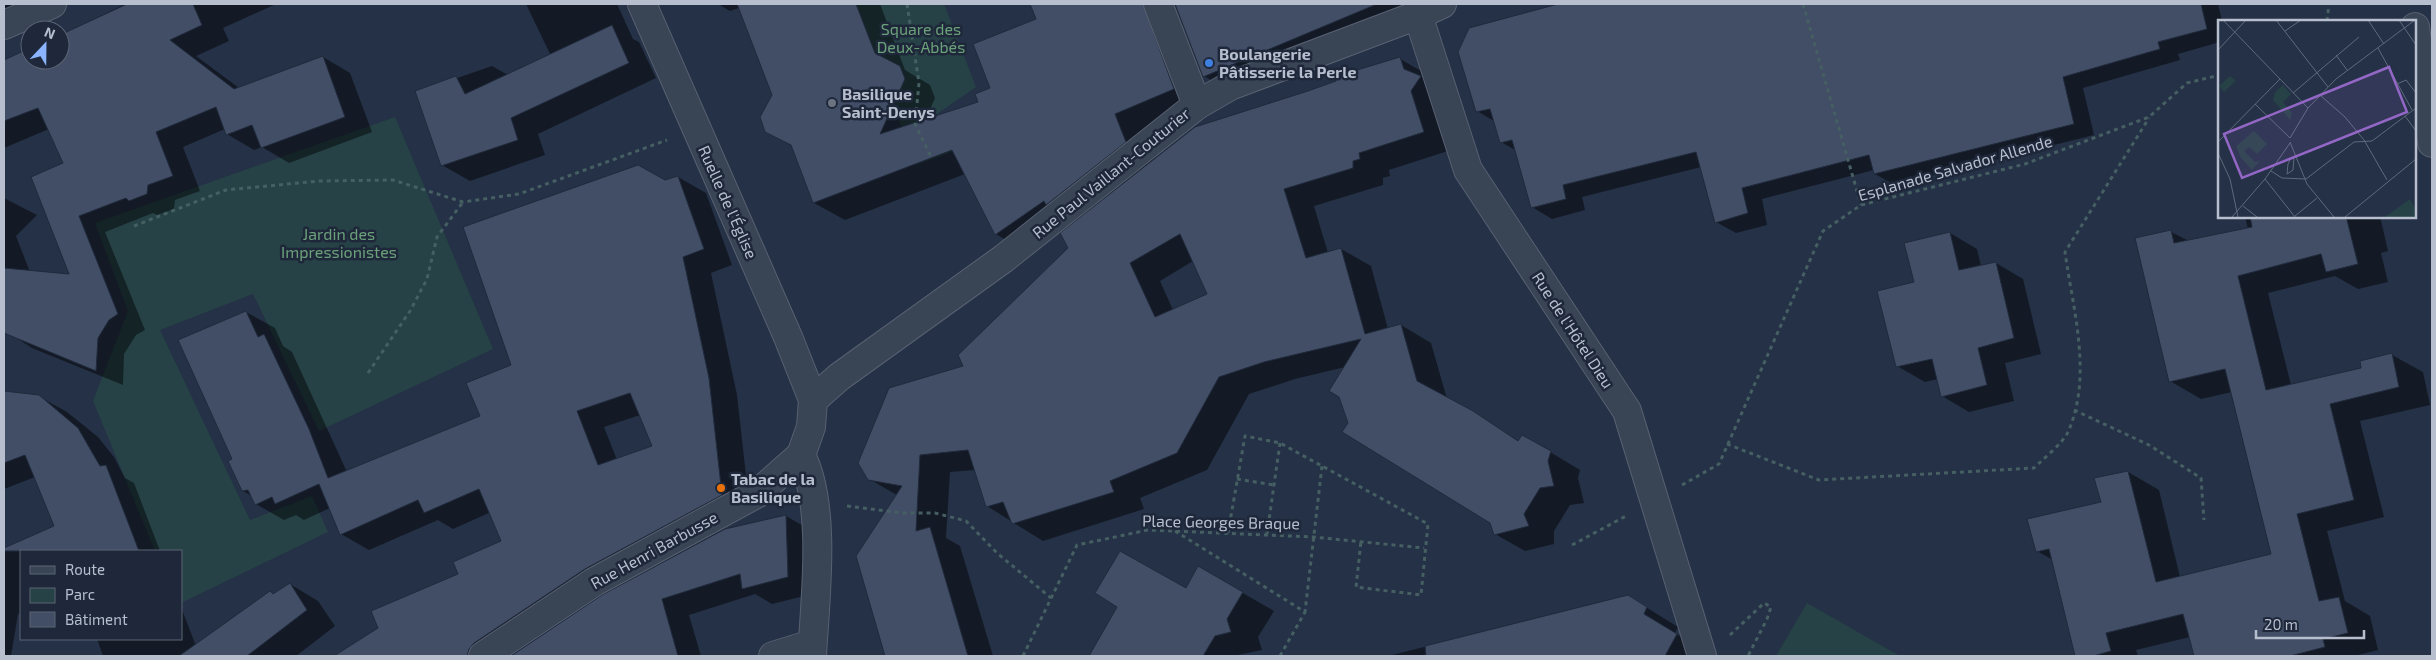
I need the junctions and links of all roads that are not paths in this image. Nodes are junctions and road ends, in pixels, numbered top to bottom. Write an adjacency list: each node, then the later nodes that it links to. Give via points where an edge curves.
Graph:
1 (52, 4): 7 (street)
2 (642, 4): 11 (street, Ruelle de l'Église)
3 (1158, 4): 9 (street)
4 (2412, 4): 6 (street)
5 (1430, 9): 9 (street, Rue Paul Vaillant-Couturier, via 1230,86); 16 (street, Rue de l'Hôtel Dieu, via 1468,170 1627,411)
6 (2414, 20)
7 (4, 25)
8 (2416, 34): 10 (street)
9 (1197, 105): 11 (street, Rue Paul Vaillant-Couturier, via 1003,260 839,377)
10 (2432, 142)
11 (813, 400): 12 (street, Rue Henri Barbusse, via 811,427)
12 (801, 455): 13 (street, via 807,467 814,502 817,542); 14 (street, Rue Henri Barbusse, via 758,493 594,582)
13 (812, 650): 15 (street)
14 (483, 656)
15 (772, 656)
16 (1702, 656)

